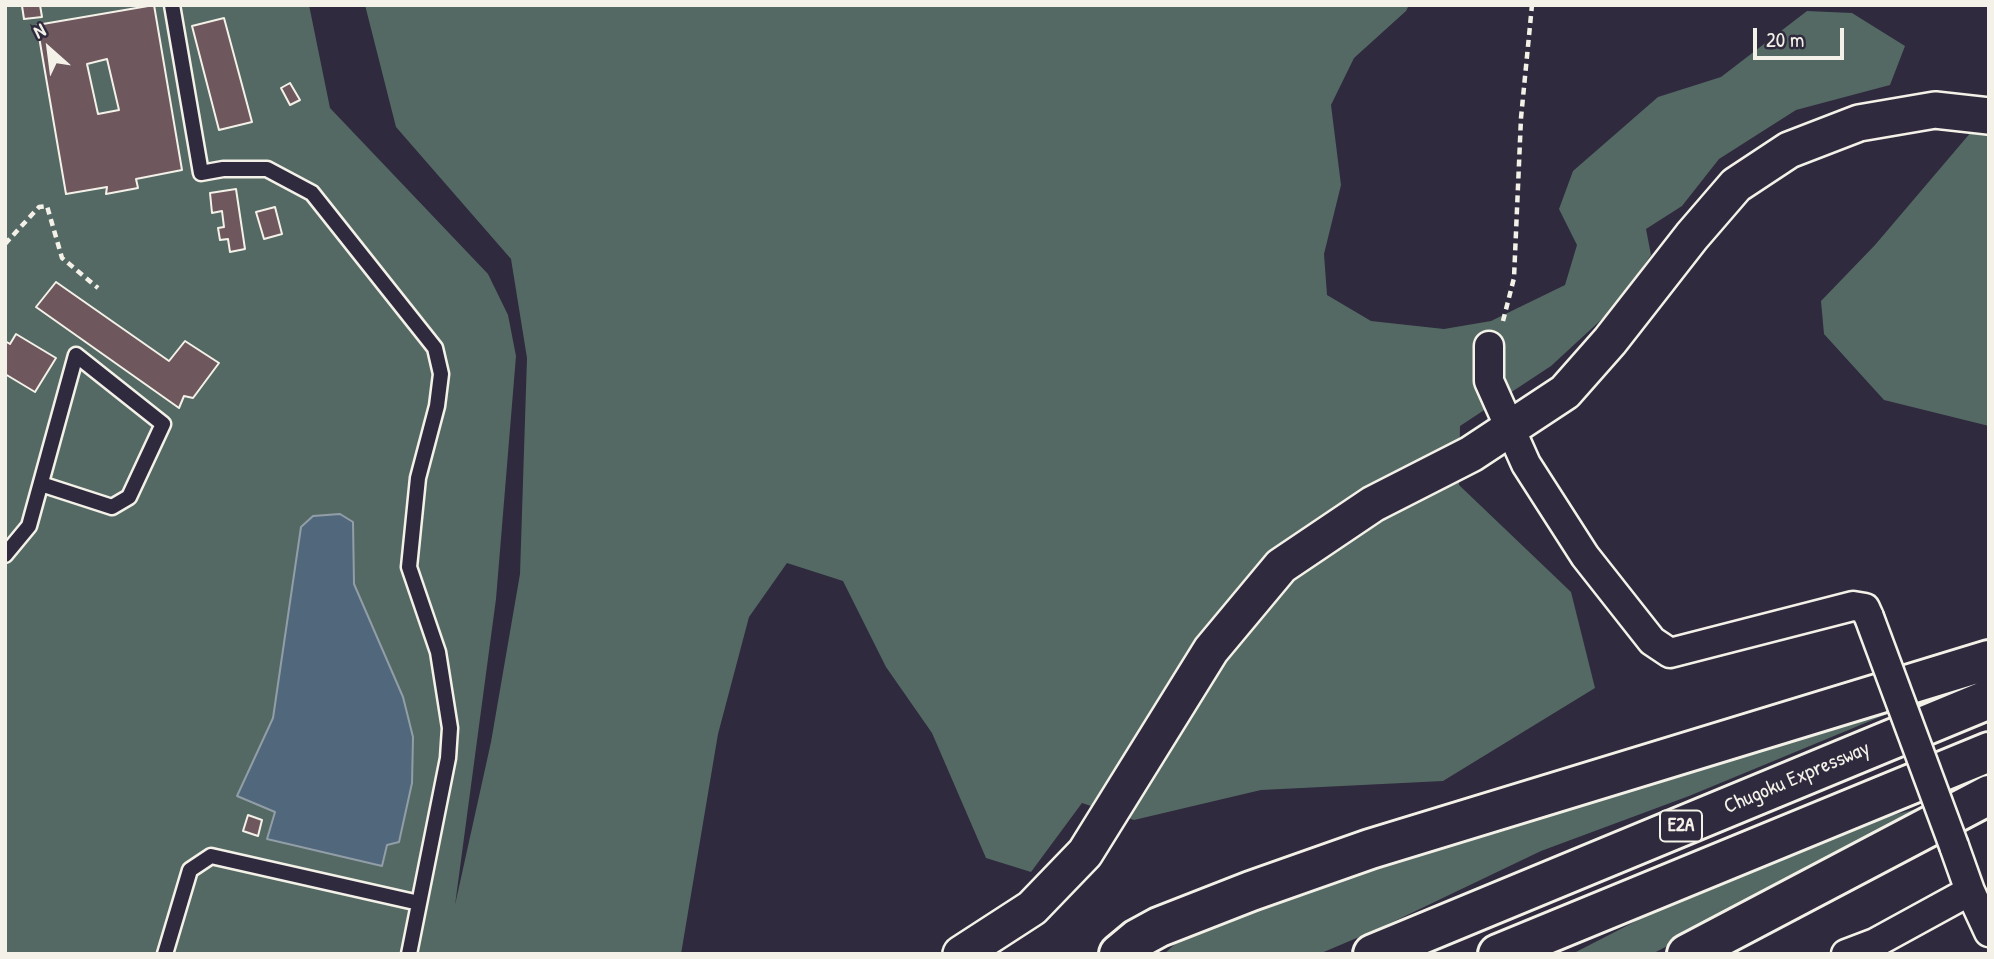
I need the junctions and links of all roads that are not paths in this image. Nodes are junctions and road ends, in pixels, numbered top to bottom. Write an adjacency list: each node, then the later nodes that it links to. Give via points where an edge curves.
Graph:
1 (172, 5): 12 (lane, via 201,173 267,169 312,193 435,348 441,374 418,478 409,567 438,652 450,728)
2 (1989, 116): 4 (street, via 1935,110 1859,123 1789,150 1736,185 1565,393)
3 (1489, 346): 4 (street, via 1489,381)
4 (1509, 430): 11 (street, bridge, via 1585,556 1652,642 1670,653 1853,606 1865,608); 16 (street, via 1373,504 1281,566 1211,650 1085,853 1032,908)
5 (41, 484): 5 (lane, via 76,355 163,424 129,497 112,507); 6 (lane, via 29,526)
6 (5, 555)
7 (1989, 660): 17 (highway, via 1370,849 1170,922)
8 (1989, 699): 18 (highway, Chugoku Expressway / E2A)
9 (1989, 752): 19 (highway, E2A)
10 (1989, 795): 20 (highway)
11 (1970, 891): 13 (street); 21 (street)
12 (419, 902): 14 (lane, via 211,856 190,870); 15 (lane)
13 (1989, 932)
14 (165, 954)
15 (409, 954)
16 (961, 954)
17 (1119, 954)
18 (1373, 954)
19 (1498, 954)
20 (1687, 954)
21 (1846, 954)

